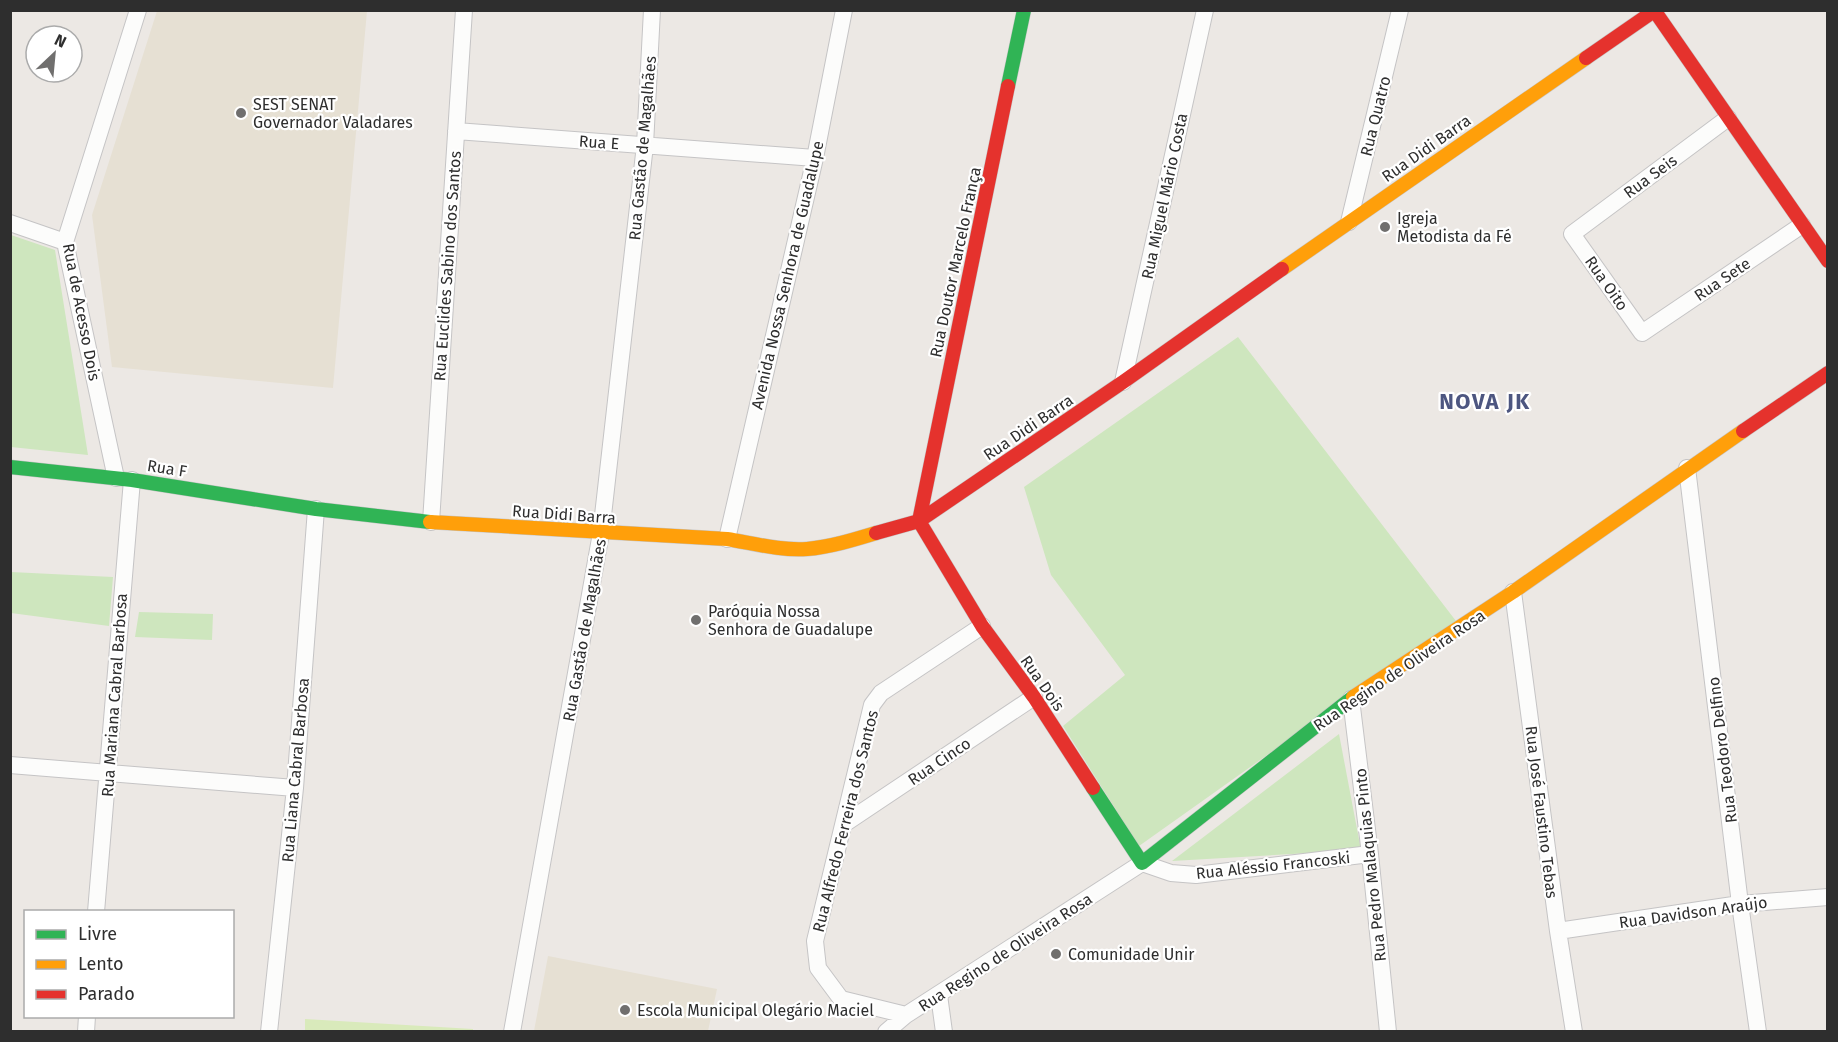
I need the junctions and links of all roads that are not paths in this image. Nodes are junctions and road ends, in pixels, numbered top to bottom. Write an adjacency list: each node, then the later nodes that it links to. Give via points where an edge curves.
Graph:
1 (138, 10): 17 (street, Rua de Acesso Dois)
2 (464, 10): 10 (street, Rua Euclides Sabino dos Santos)
3 (652, 10): 11 (street, Rua Gastão de Magalhães)
4 (844, 10): 12 (street, Avenida Nossa Senhora de Guadalupe)
5 (1024, 10): 26 (street, Rua Doutor Marcelo França)
6 (1205, 10): 21 (street, Rua Miguel Mário Costa)
7 (1400, 10): 13 (street, Rua Quatro)
8 (1654, 10): 9 (street); 13 (street, Rua Didi Barra)
9 (1728, 118): 15 (street); 16 (street, Rua Seis)
10 (456, 131): 11 (street, Rua E); 27 (street, Rua Euclides Sabino dos Santos)
11 (645, 145): 12 (street, Rua E); 28 (street, Rua Gastão de Magalhães)
12 (815, 158): 29 (street, Avenida Nossa Senhora de Guadalupe)
13 (1349, 222): 21 (street, Rua Didi Barra)
14 (10, 223): 17 (street)
15 (1802, 225): 18 (street); 19 (street, Rua Sete)
16 (1572, 234): 19 (street, Rua Oito)
17 (65, 242): 24 (street, Rua de Acesso Dois)
18 (1827, 261)
19 (1642, 333)
20 (1827, 373): 23 (street, Rua Regino de Oliveira Rosa)
21 (1123, 382): 26 (street, Rua Didi Barra)
22 (10, 467): 24 (street, Rua F)
23 (1688, 468): 30 (street, Rua Regino de Oliveira Rosa); 41 (street, Rua Teodoro Delfino)
24 (124, 479): 25 (street, Rua F); 35 (street, Rua Mariana Cabral Barbosa)
25 (316, 509): 27 (street, Rua Didi Barra); 36 (street, Rua Liana Cabral Barbosa)
26 (919, 521): 29 (street, Rua Didi Barra, via 806,549); 31 (street, Rua Dois)
27 (431, 522): 28 (street, Rua Didi Barra)
28 (601, 533): 29 (street, Rua Didi Barra); 47 (street, Rua Gastão de Magalhães)
29 (727, 539)
30 (1514, 592): 33 (street, Rua Regino de Oliveira Rosa); 43 (street, Rua José Faustino Tebas)
31 (982, 626): 32 (street, Rua Dois); 37 (street, Rua Alfredo Ferreira dos Santos, via 881,693 872,705)
32 (1034, 697): 37 (street, Rua Cinco); 39 (street, Rua Dois)
33 (1351, 699): 38 (street, Rua Pedro Malaquias Pinto); 39 (street, Rua Regino de Oliveira Rosa)
34 (10, 765): 35 (street)
35 (109, 772): 36 (street); 42 (street, Rua Mariana Cabral Barbosa)
36 (295, 788): 46 (street, Rua Liana Cabral Barbosa)
37 (844, 824): 45 (street, Rua Alfredo Ferreira dos Santos, via 815,941 818,968 842,999)
38 (1370, 854): 39 (street, Rua Aléssio Francoski, via 1196,875 1171,873); 50 (street, Rua Pedro Malaquias Pinto)
39 (1142, 863): 44 (street, Rua Regino de Oliveira Rosa)
40 (1827, 897): 41 (street, Rua Davidson Araújo)
41 (1740, 904): 43 (street, Rua Davidson Araújo); 52 (street, Rua Teodoro Delfino)
42 (96, 910)
43 (1558, 931): 51 (street, Rua José Faustino Tebas)
44 (939, 995): 45 (street, Rua Regino de Oliveira Rosa); 49 (street)
45 (906, 1015): 48 (street, Rua Regino de Oliveira Rosa)
46 (269, 1032)
47 (512, 1032)
48 (886, 1032)
49 (944, 1032)
50 (1388, 1032)
51 (1574, 1032)
52 (1758, 1032)

